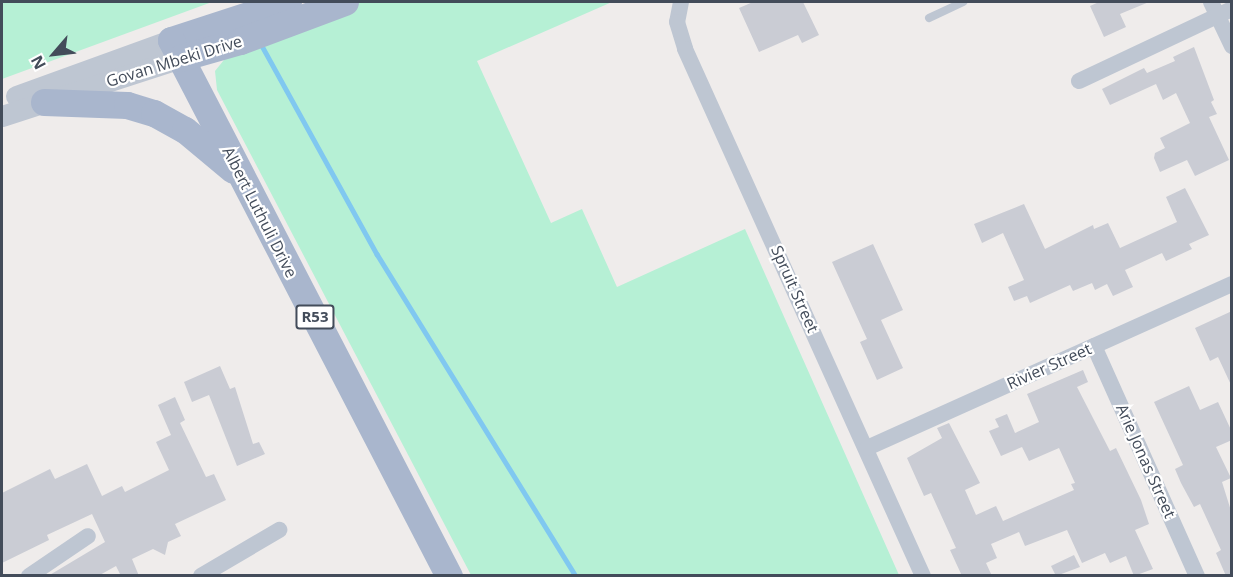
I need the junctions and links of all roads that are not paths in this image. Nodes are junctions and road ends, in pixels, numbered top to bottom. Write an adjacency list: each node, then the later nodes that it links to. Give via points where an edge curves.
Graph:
1 (345, 2): 5 (main road, Govan Mbeki Drive)
2 (681, 2): 16 (street, Spruit Street, via 677,9 680,36)
3 (963, 2): 6 (lane)
4 (1220, 9): 7 (street); 9 (street)
5 (296, 10): 8 (main road, Govan Mbeki Drive)
6 (929, 18)
7 (1232, 46)
8 (176, 49): 10 (street, Govan Mbeki Drive); 11 (street, Govan Mbeki Drive); 13 (main road, Albert Luthuli Drive / R53)
9 (1078, 81)
10 (2, 102)
11 (44, 102): 12 (street, Govan Mbeki Drive); 13 (main road, via 127,105 154,113 185,130)
12 (2, 116)
13 (243, 178): 21 (main road, Albert Luthuli Drive / R53)
14 (1232, 284): 15 (street, Rivier Street)
15 (1094, 346): 16 (street, Rivier Street); 23 (street, Arie Jonas Street)
16 (867, 448): 22 (street, Spruit Street)
17 (279, 530): 19 (street)
18 (88, 536): 20 (street)
19 (203, 575)
20 (28, 576)
21 (449, 576)
22 (923, 576)
23 (1197, 576)

